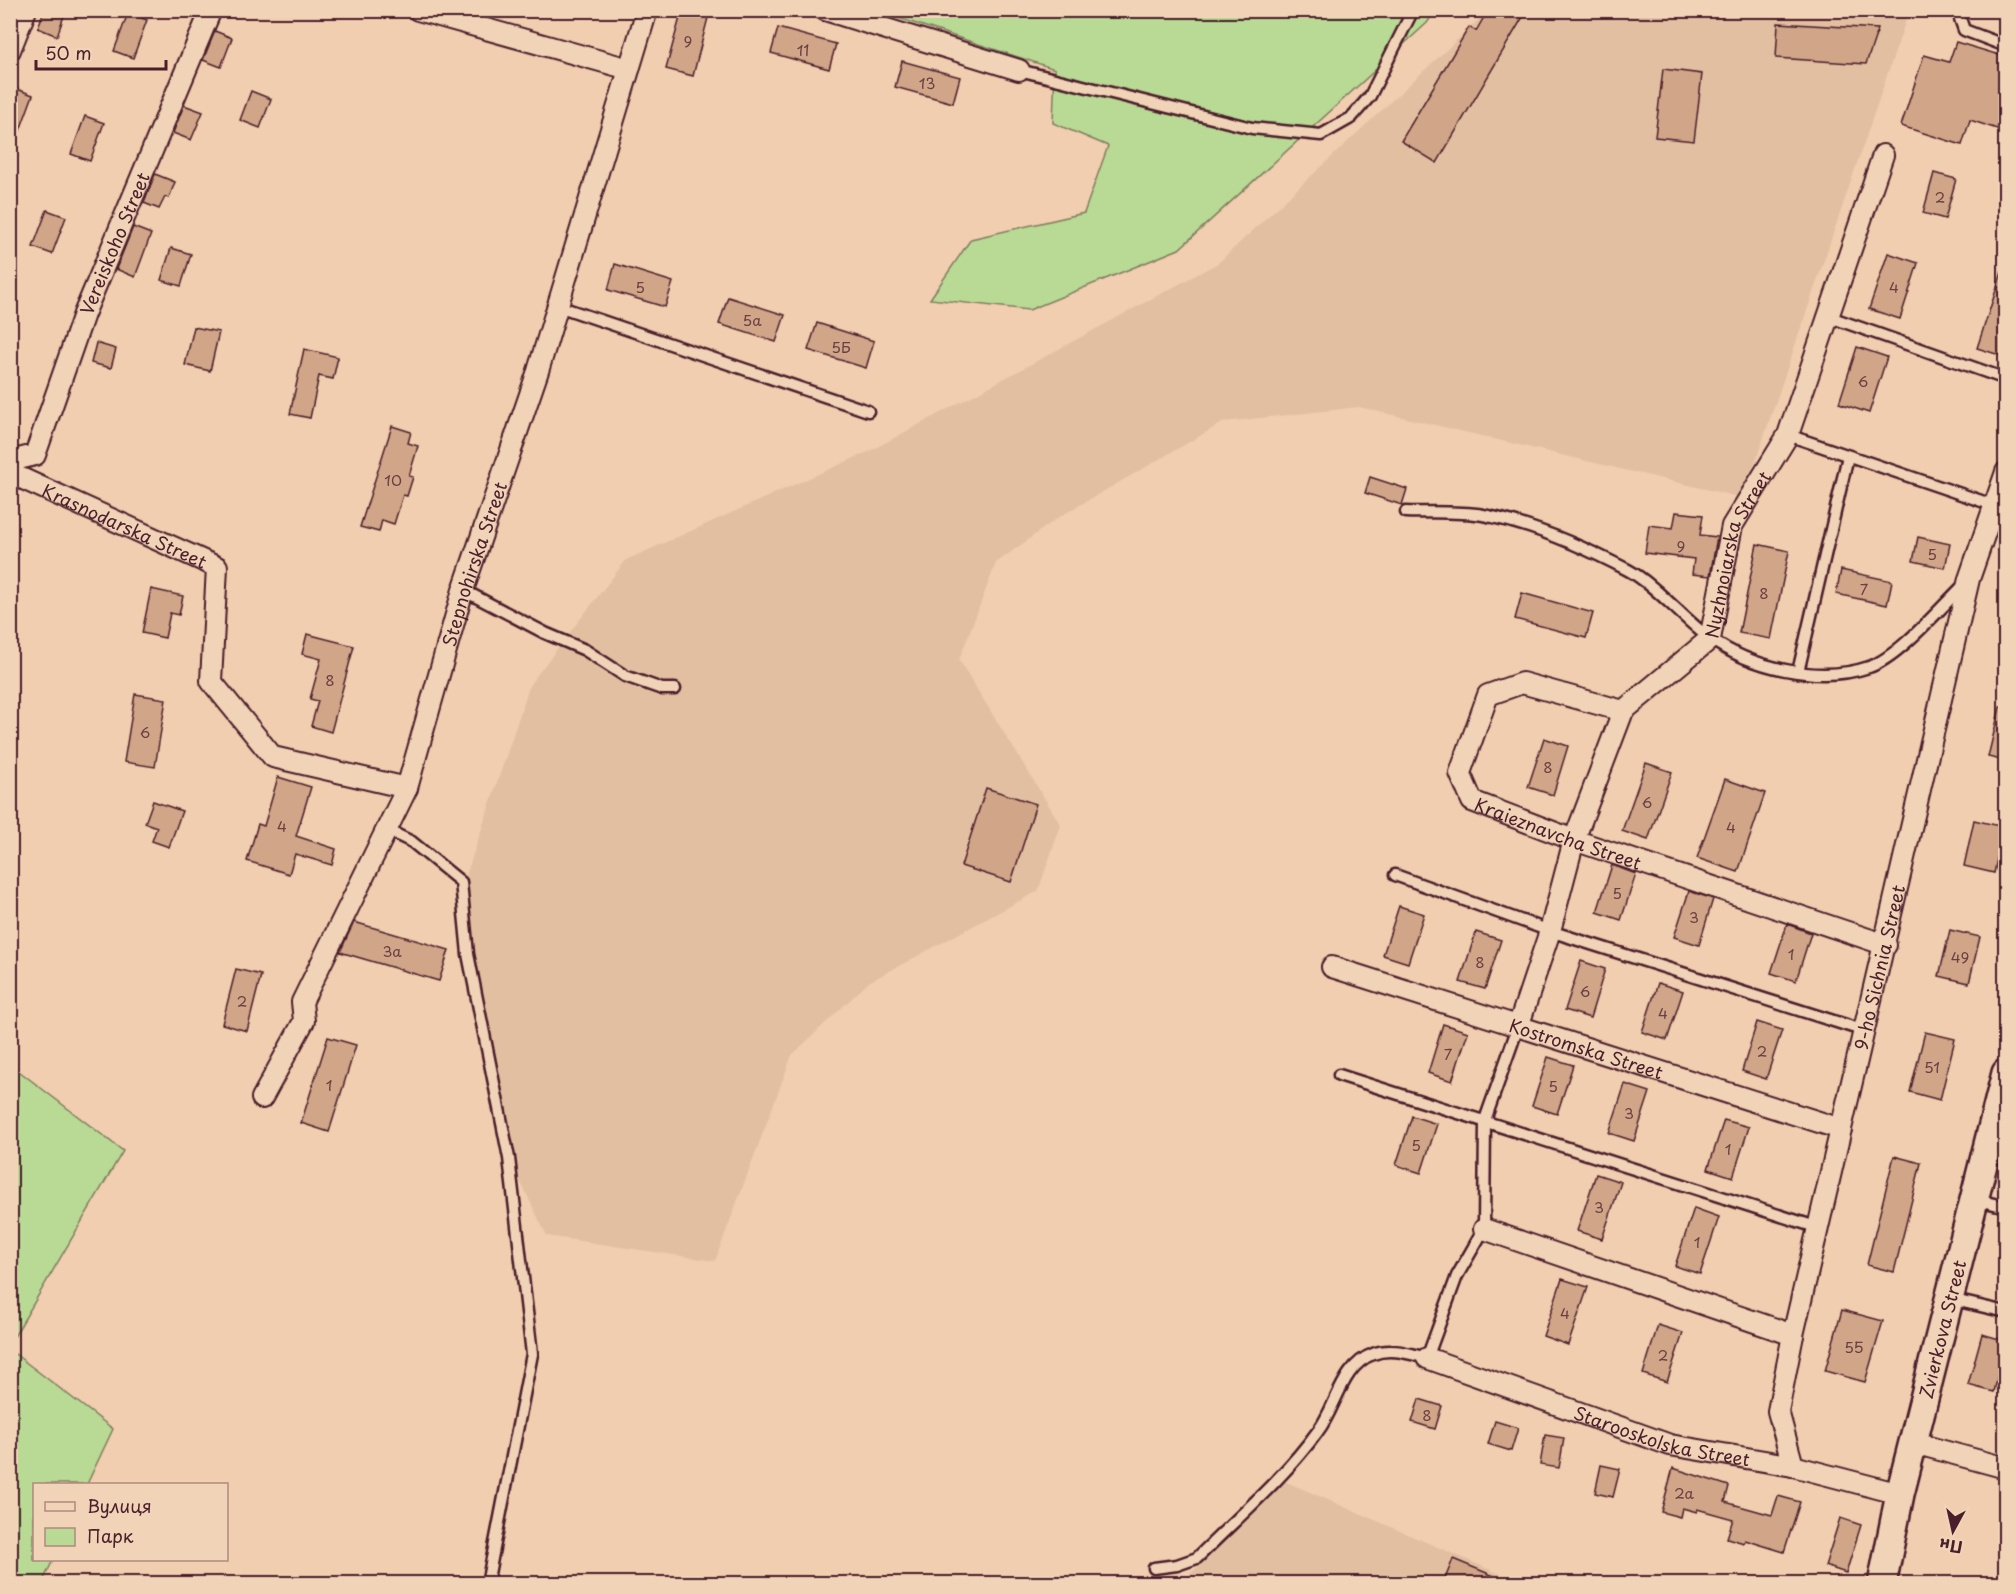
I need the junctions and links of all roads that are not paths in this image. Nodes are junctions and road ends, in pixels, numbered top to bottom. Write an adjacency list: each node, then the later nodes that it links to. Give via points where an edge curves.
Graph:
1 (26, 10): 9 (street)
2 (211, 10): 19 (street, Vereiskoho Street, via 84,314 35,455)
3 (418, 10): 10 (street)
4 (647, 10): 10 (street, Stepnohirska Street)
5 (825, 10): 11 (street)
6 (1413, 10): 11 (lane, via 1370,96 1351,118 1321,135 1252,128)
7 (1958, 10): 8 (lane, via 1964,30)
8 (2006, 46)
9 (10, 50)
10 (629, 69): 13 (street, Stepnohirska Street)
11 (1018, 70)
12 (1883, 155): 14 (street, Nyzhnoiarska Street)
13 (558, 306): 16 (lane); 26 (street, Stepnohirska Street)
14 (1827, 316): 15 (lane); 17 (street, Nyzhnoiarska Street)
15 (2006, 379)
16 (868, 411)
17 (1788, 435): 18 (lane); 27 (street, Nyzhnoiarska Street, via 1732,526)
18 (1848, 456): 22 (lane); 28 (lane)
19 (10, 461)
20 (2006, 472): 22 (street, 9-ho Sichnia Street)
21 (10, 473): 31 (street, Krasnodarska Street, via 217,567 211,681 273,757)
22 (1996, 506): 24 (street, 9-ho Sichnia Street)
23 (1406, 512): 27 (lane, via 1483,515 1547,534 1630,571)
24 (1996, 530): 25 (street, 9-ho Sichnia Street)
25 (1969, 579): 28 (lane, via 1905,644 1870,667 1834,673); 36 (street, 9-ho Sichnia Street)
26 (463, 590): 29 (lane, via 585,650 625,676 662,689); 31 (street, Stepnohirska Street)
27 (1710, 639): 28 (lane, via 1748,660); 30 (street, Nyzhnoiarska Street)
28 (1798, 672)
29 (675, 689)
30 (1623, 711): 33 (street, Nyzhnoiarska Street); 33 (street, Kraieznavcha Street, via 1522,683 1488,695 1460,773 1472,801)
31 (407, 788): 32 (street, Stepnohirska Street)
32 (385, 829): 42 (street, Stepnohirska Street, via 302,1002 304,1021); 58 (lane, via 412,842 461,882 468,954 509,1158 531,1354)
33 (1574, 840): 35 (street, Nyzhnoiarska Street); 36 (street, Kraieznavcha Street)
34 (1395, 875): 35 (lane)
35 (1550, 931): 38 (street, Nyzhnoiarska Street); 39 (lane)
36 (1886, 945): 39 (street, 9-ho Sichnia Street)
37 (1332, 967): 38 (street, Kostromska Street)
38 (1518, 1027): 43 (lane); 44 (street, Kostromska Street)
39 (1864, 1031): 44 (street, 9-ho Sichnia Street)
40 (1339, 1075): 43 (lane)
41 (2004, 1090): 45 (street, Zvierkova Street)
42 (262, 1098)
43 (1485, 1120): 47 (lane); 48 (lane)
44 (1841, 1129): 47 (street, 9-ho Sichnia Street)
45 (1974, 1199): 46 (lane); 49 (street, Zvierkova Street)
46 (2006, 1207)
47 (1819, 1227): 51 (street, 9-ho Sichnia Street)
48 (1484, 1229): 51 (street); 52 (lane, via 1458,1276)
49 (1950, 1299): 50 (lane); 53 (street, Zvierkova Street)
50 (2006, 1312)
51 (1793, 1335): 54 (street, 9-ho Sichnia Street, via 1778,1411)
52 (1427, 1358): 54 (street, Starooskolska Street, via 1670,1445); 57 (lane, via 1393,1351 1372,1354 1353,1368 1320,1430 1285,1471 1197,1558)
53 (1914, 1443): 55 (street); 56 (street, Zvierkova Street)
54 (1793, 1466): 56 (street, Starooskolska Street)
55 (2006, 1468)
56 (1900, 1494): 59 (street, Zvierkova Street)
57 (1154, 1568)
58 (487, 1584)
59 (1882, 1584)

